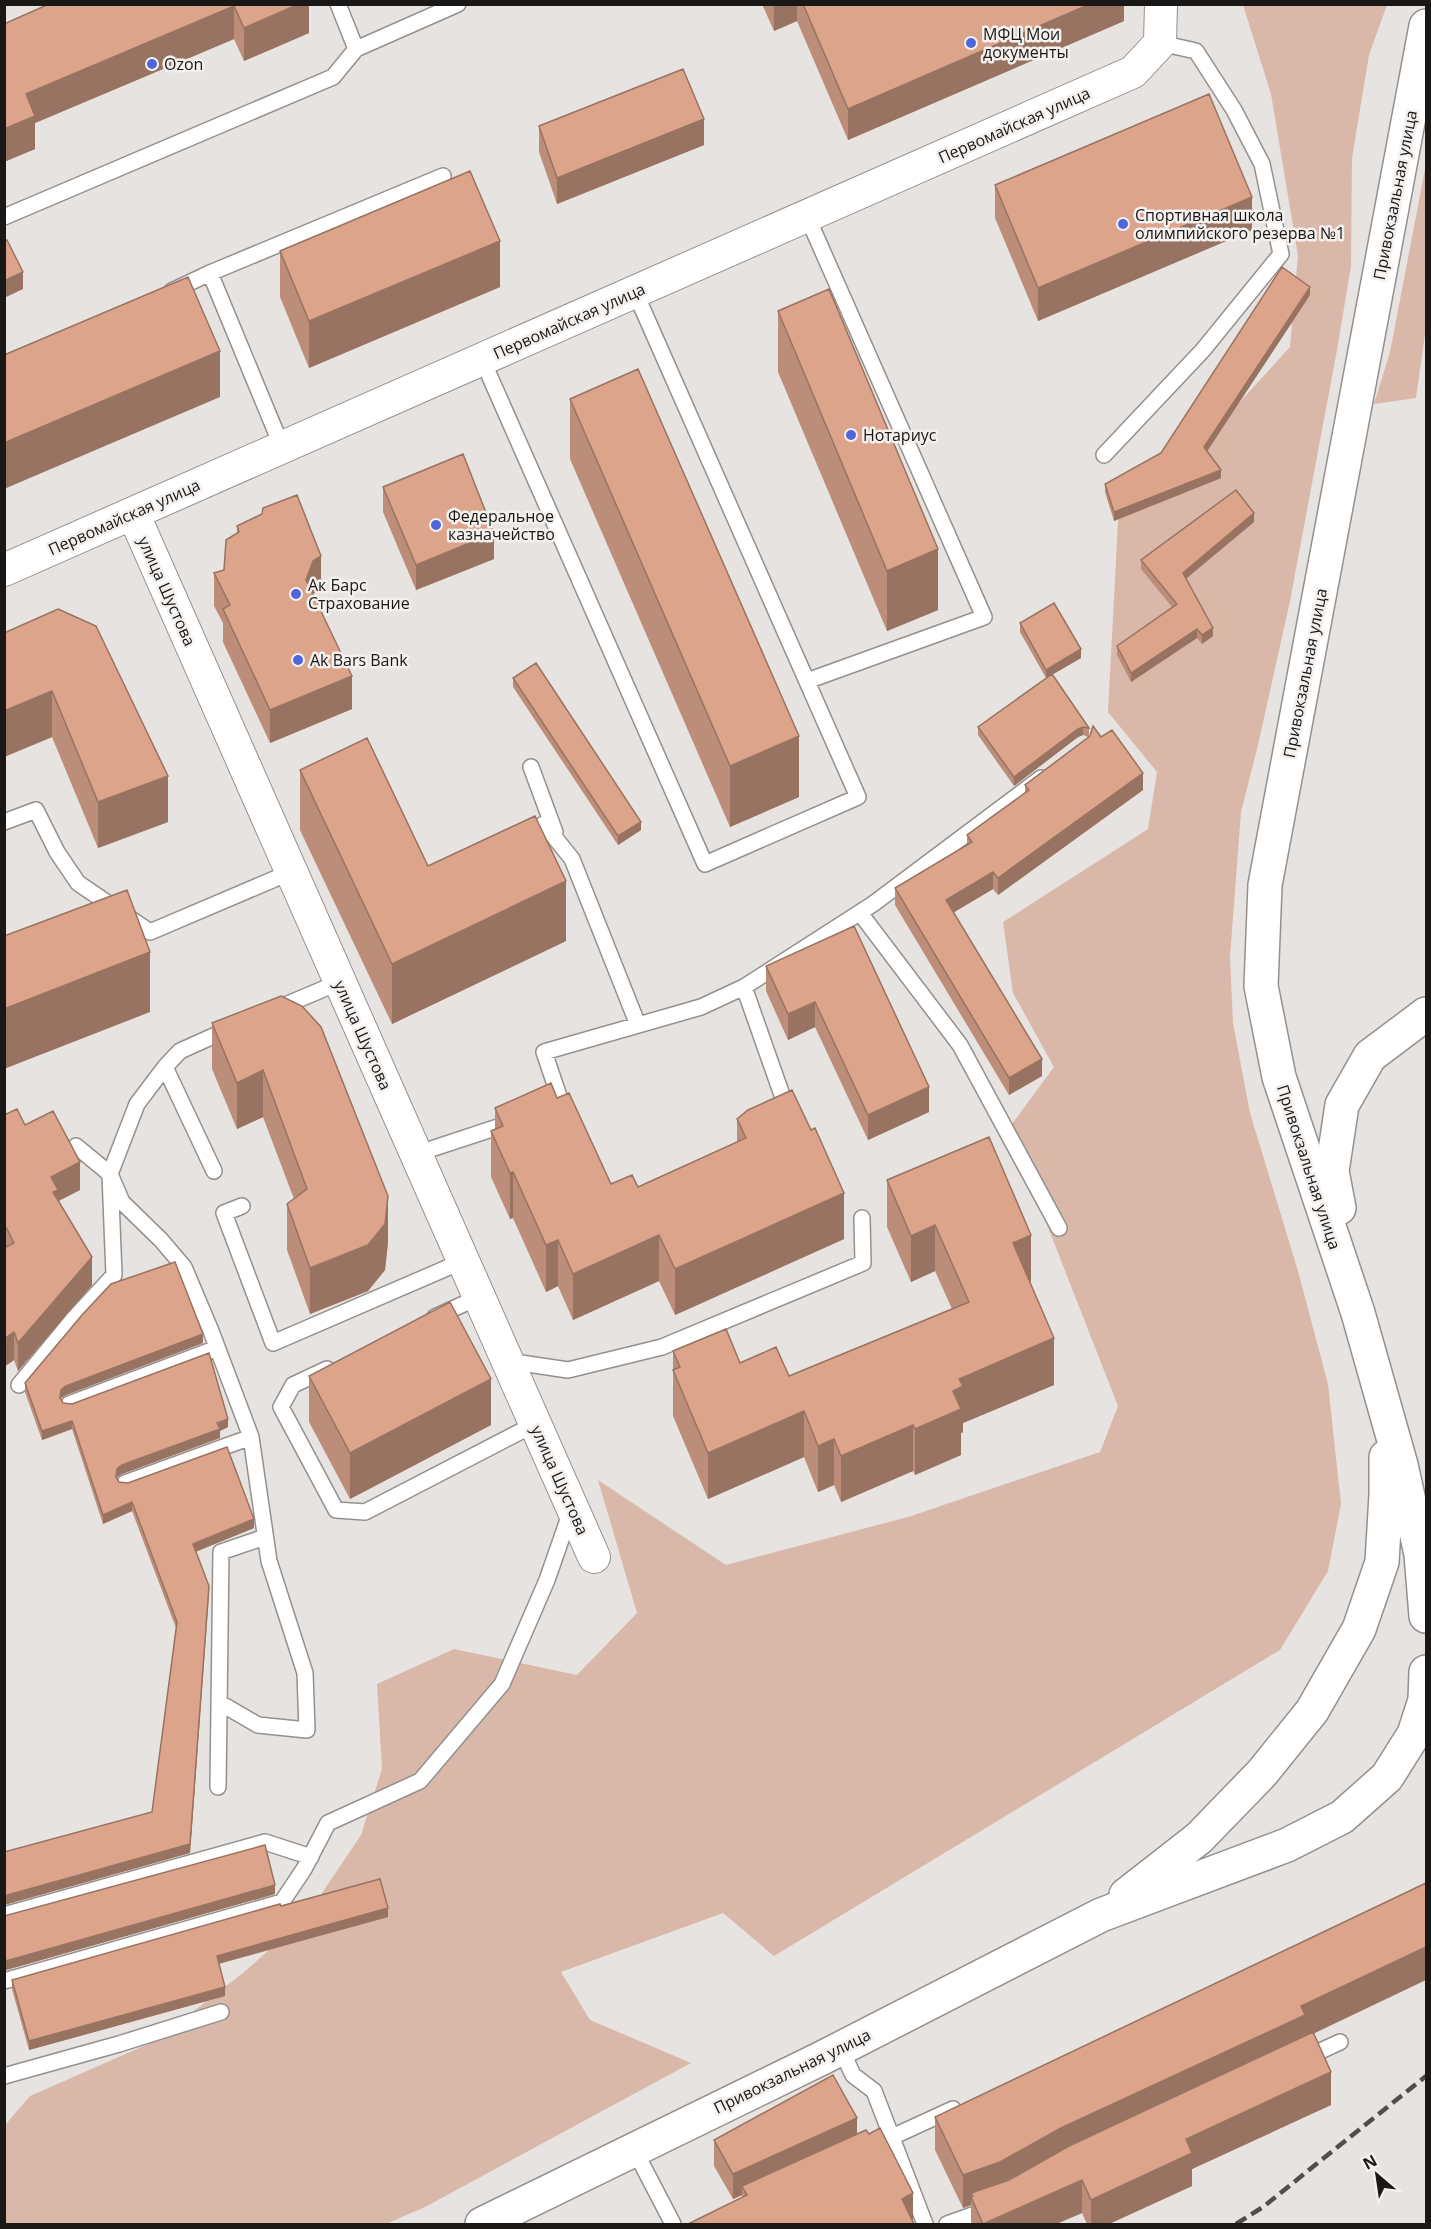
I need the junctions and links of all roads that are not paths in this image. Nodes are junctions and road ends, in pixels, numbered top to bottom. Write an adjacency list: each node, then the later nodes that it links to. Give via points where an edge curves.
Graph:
1 (338, 4): 6 (lane)
2 (458, 4): 6 (lane)
3 (1161, 4): 5 (street)
4 (1426, 26): 47 (main road, Привокзальная улица, via 1265,885 1261,986 1279,1077)
5 (1160, 43): 8 (street, Первомайская улица, via 1133,72); 15 (lane, via 1196,51 1234,110 1262,164 1281,254 1203,350)
6 (356, 49): 9 (lane, via 333,77)
7 (443, 176): 10 (lane)
8 (807, 216): 11 (street, Первомайская улица); 18 (lane, via 984,617)
9 (4, 217)
10 (210, 273): 12 (lane); 14 (lane)
11 (635, 292): 13 (street, Первомайская улица); 18 (lane)
12 (156, 299)
13 (482, 359): 14 (street, Первомайская улица); 18 (lane, via 705,864 858,797)
14 (282, 447): 16 (street, Первомайская улица)
15 (1104, 455)
16 (133, 513): 17 (street, Первомайская улица); 24 (street, улица Шустова)
17 (4, 570)
18 (807, 681)
19 (1057, 766): 25 (lane)
20 (531, 768): 23 (lane)
21 (4, 822): 26 (lane, via 36,810 57,852 78,882)
22 (514, 839): 23 (lane, via 544,824)
23 (561, 845): 33 (lane, via 572,859)
24 (291, 872): 26 (lane); 28 (street, улица Шустова)
25 (860, 913): 29 (lane); 44 (lane, via 960,1045)
26 (150, 932): 27 (lane)
27 (127, 940)
28 (340, 982): 30 (lane); 39 (street, улица Шустова)
29 (744, 987): 33 (lane, via 701,1007); 37 (lane, via 788,1111)
30 (265, 1014)
31 (1426, 1014): 47 (main road, via 1370,1056 1342,1105 1332,1171)
32 (244, 1023): 34 (lane, via 180,1051)
33 (638, 1025): 35 (lane, via 544,1052)
34 (165, 1067): 40 (lane); 41 (lane, via 137,1104)
35 (560, 1110)
36 (528, 1117): 39 (lane)
37 (779, 1118)
38 (76, 1146): 41 (lane)
39 (416, 1154): 45 (street, улица Шустова)
40 (214, 1171)
41 (110, 1174): 49 (lane, via 122,1202 184,1268); 52 (lane, via 114,1275)
42 (242, 1206): 45 (lane, via 224,1213 273,1343)
43 (862, 1218): 51 (lane, via 863,1263 662,1347 568,1370)
44 (1059, 1228)
45 (463, 1261): 46 (street, улица Шустова)
46 (479, 1297): 48 (lane); 51 (street, улица Шустова)
47 (1358, 1313): 54 (main road)
48 (417, 1326)
49 (217, 1348): 53 (lane); 56 (lane)
50 (345, 1360): 55 (lane, via 293,1385 281,1407 336,1510 365,1512)
51 (507, 1361): 55 (street, улица Шустова)
52 (19, 1385)
53 (69, 1404)
54 (1385, 1413): 61 (main road, via 1421,1554); 67 (main road, via 1382,1562 1359,1629 1312,1711 1262,1773 1199,1838)
55 (535, 1424): 58 (street, улица Шустова)
56 (250, 1437): 57 (lane); 59 (lane)
57 (125, 1483)
58 (572, 1508): 60 (street, улица Шустова); 65 (lane, via 547,1580 502,1684 420,1781 328,1823)
59 (265, 1537): 63 (lane, via 221,1552); 63 (lane, via 269,1562 305,1673 307,1730 258,1725)
60 (594, 1557)
61 (1426, 1616)
62 (1426, 1672): 67 (main road, via 1425,1700 1414,1734 1387,1777 1342,1817 1287,1845)
63 (220, 1703): 64 (lane)
64 (218, 1787)
65 (311, 1857): 66 (lane, via 265,1842); 68 (lane, via 282,1902)
66 (4, 1915)
67 (1101, 1915): 71 (main road, Привокзальная улица)
68 (4, 1981)
69 (221, 2012): 73 (lane)
70 (1340, 2042): 72 (lane)
71 (840, 2047): 75 (lane, via 853,2075 874,2091); 76 (main road, Привокзальная улица)
72 (1287, 2067)
73 (4, 2076)
74 (968, 2103): 75 (lane)
75 (892, 2137): 77 (lane); 81 (lane)
76 (634, 2149): 79 (main road, Привокзальная улица); 80 (lane)
77 (850, 2157)
78 (1005, 2204): 82 (lane)
79 (482, 2224)
80 (673, 2224)
81 (925, 2224)
82 (946, 2224)

